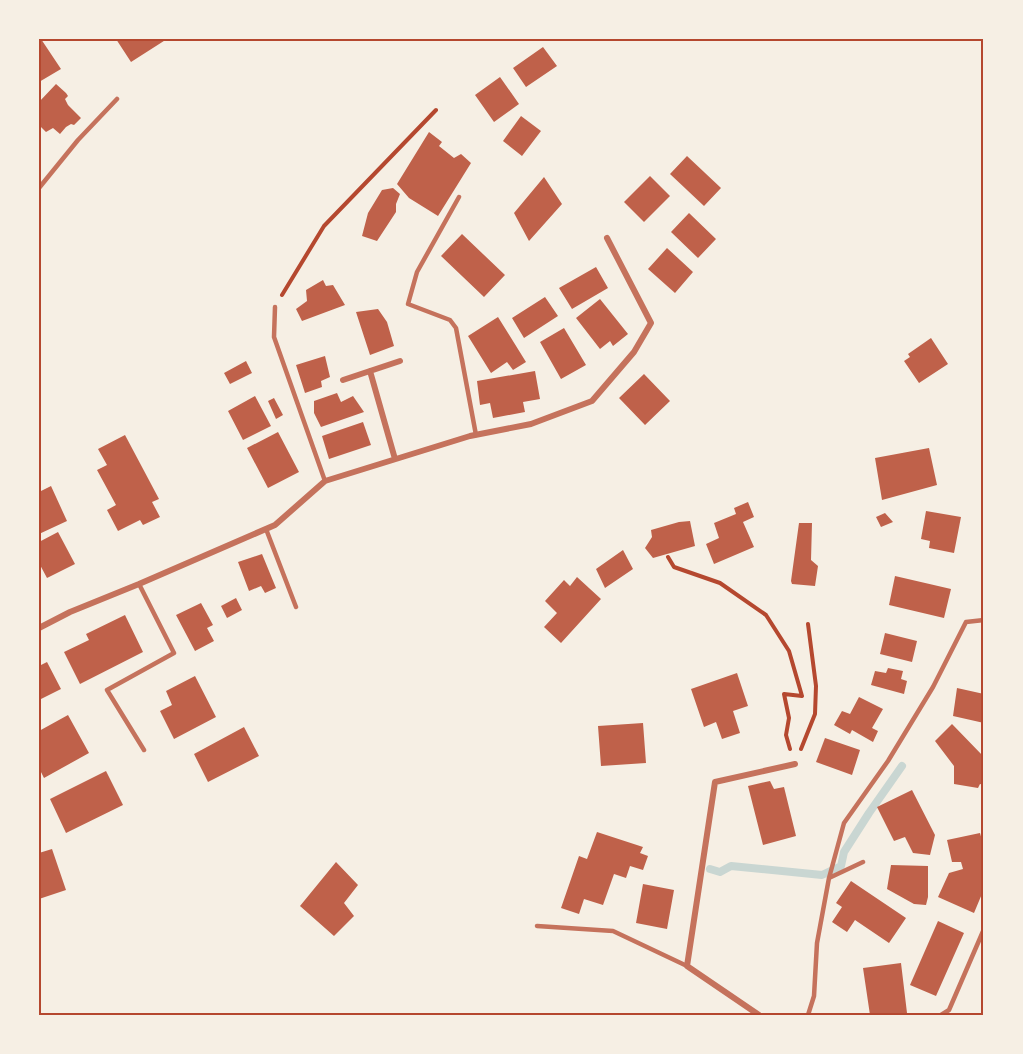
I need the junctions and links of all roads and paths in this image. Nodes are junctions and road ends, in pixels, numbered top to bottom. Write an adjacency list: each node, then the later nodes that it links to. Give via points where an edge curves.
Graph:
1 (117, 99): 3 (lane)
2 (436, 110): 6 (path, via 324,226)
3 (39, 188)
4 (459, 197): 10 (lane, via 417,272 408,304 450,320 456,328)
5 (607, 238): 10 (street, via 651,323 633,352 592,400 531,424)
6 (275, 307): 12 (lane, via 274,337)
7 (400, 361): 8 (street)
8 (370, 371): 9 (street); 11 (street)
9 (343, 380)
10 (476, 435): 11 (street)
11 (395, 459): 12 (street)
12 (326, 481): 13 (street)
13 (266, 529): 15 (street); 16 (lane)
14 (668, 557): 21 (path, via 674,567 720,583 766,615 789,651 802,696 784,694 789,718 786,735)
15 (139, 584): 19 (street); 20 (lane, via 174,653 107,690)
16 (296, 607)
17 (984, 620): 23 (lane, via 966,622 933,687 844,823)
18 (808, 624): 21 (path, via 816,686 815,714)
19 (39, 628)
20 (144, 750)
21 (795, 764): 26 (street, via 715,782)
22 (863, 862): 23 (lane)
23 (829, 878): 28 (lane, via 817,943 814,996)
24 (537, 926): 26 (lane, via 613,931)
25 (984, 929): 29 (lane, via 949,1010)
26 (687, 966): 27 (street)
27 (759, 1015)
28 (808, 1015)
29 (941, 1015)

